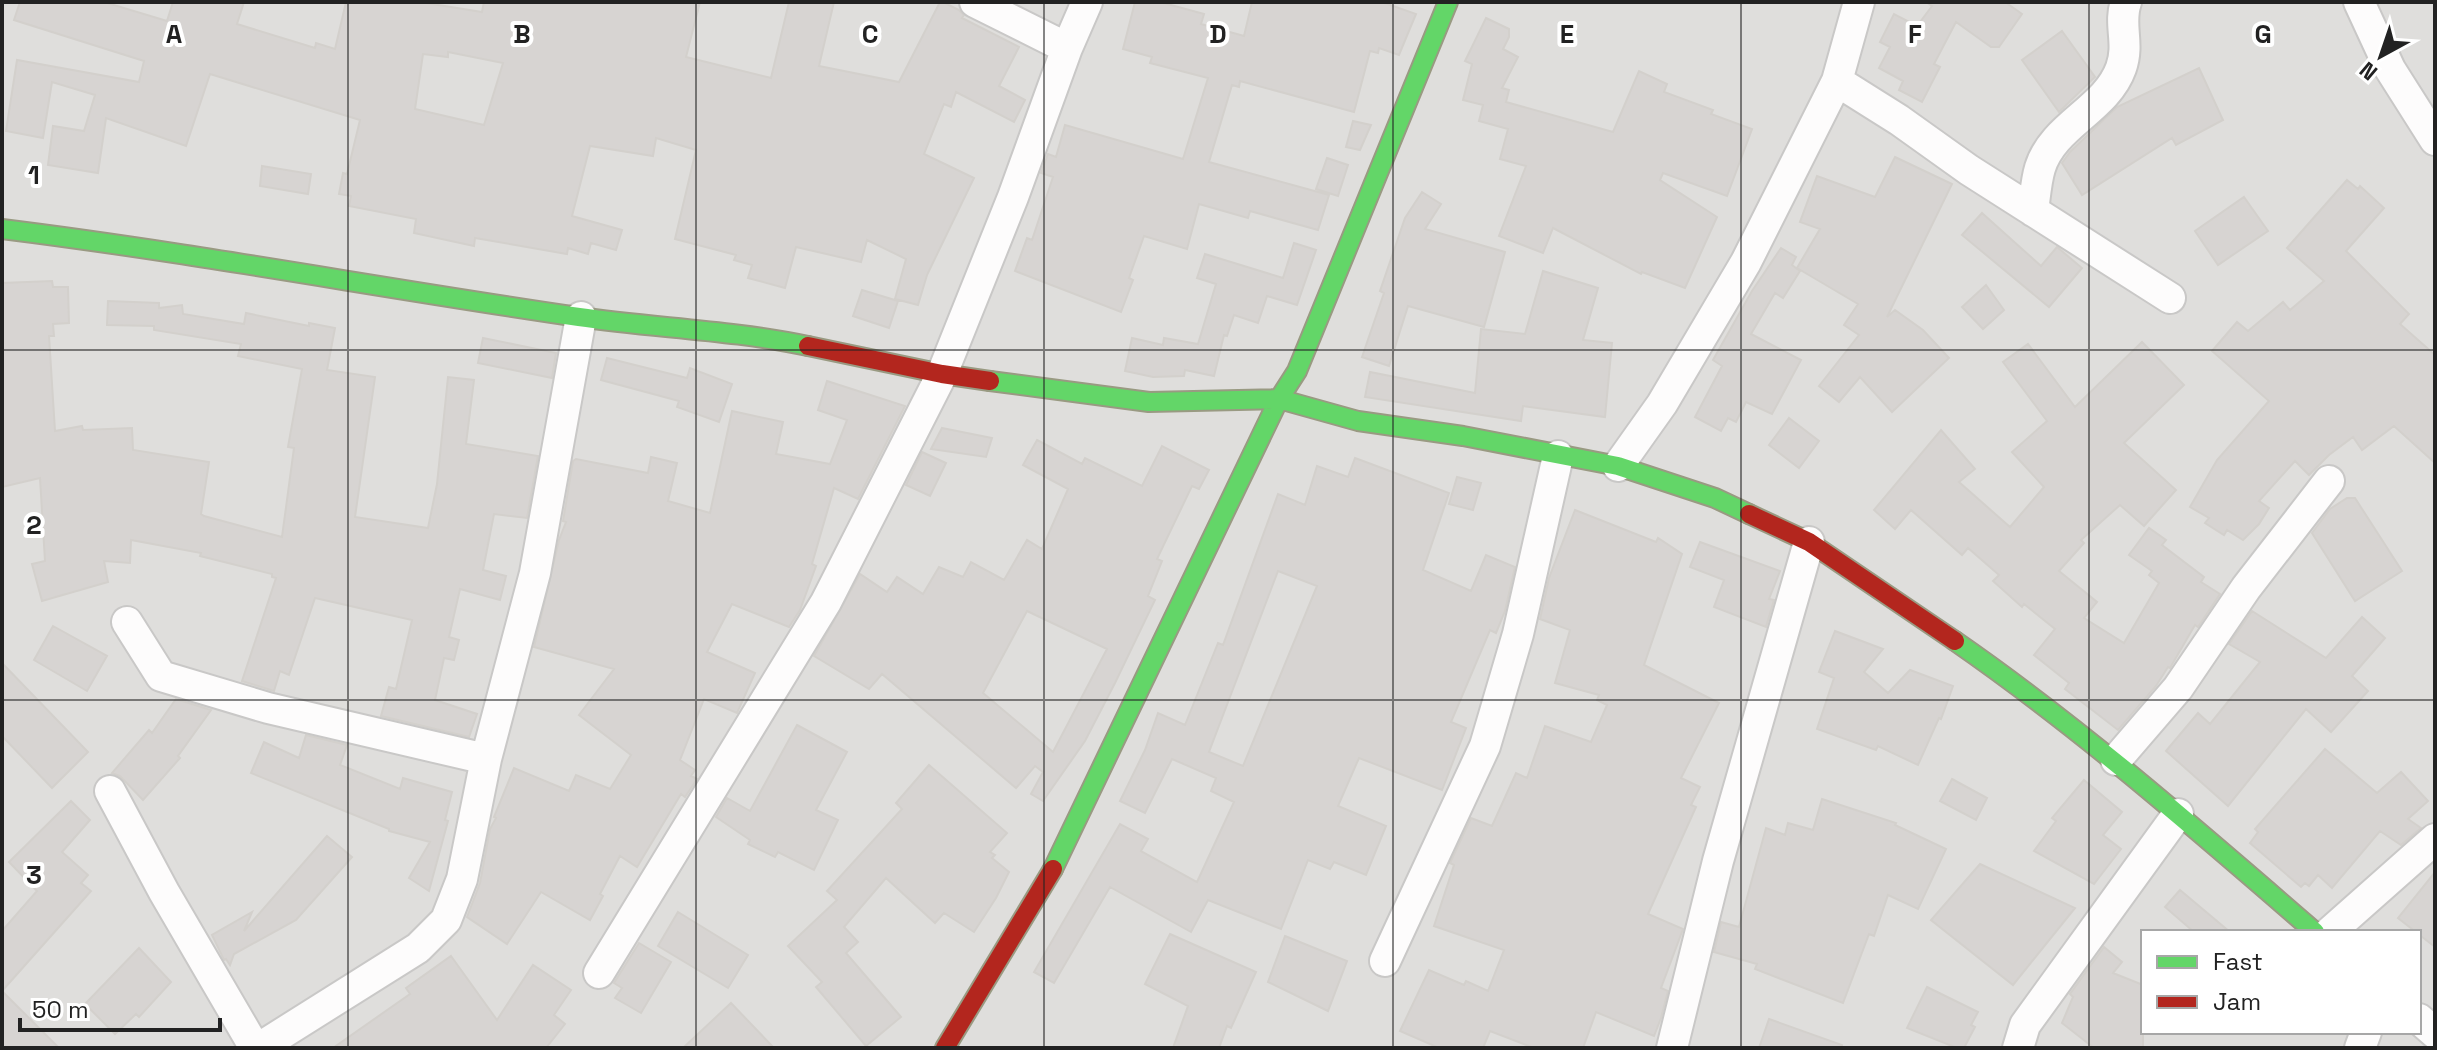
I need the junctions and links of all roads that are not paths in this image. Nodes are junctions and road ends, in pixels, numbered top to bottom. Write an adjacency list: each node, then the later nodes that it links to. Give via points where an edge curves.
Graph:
1 (975, 2): 7 (street)
2 (1087, 2): 7 (street)
3 (1448, 2): 15 (street, via 1297,371)
4 (1859, 2): 8 (street)
5 (2126, 2): 10 (street, via 2121,70 2102,98 2054,143 2040,167)
6 (2359, 2): 9 (street, via 2390,69)
7 (1067, 48): 14 (street)
8 (1837, 81): 10 (street); 17 (street, via 1746,262 1662,404)
9 (2435, 140)
10 (2033, 211): 12 (street)
11 (2, 229): 13 (street)
12 (2170, 298)
13 (581, 317): 14 (street, via 754,335); 21 (street, via 535,573)
14 (942, 374): 15 (street, via 1149,402); 29 (street, via 826,602)
15 (1279, 399): 16 (street, via 1358,421); 31 (street, via 1056,864)
16 (1558, 456): 17 (street); 28 (street, via 1518,634 1485,746)
17 (1618, 466): 19 (street, via 1715,498)
18 (2329, 481): 22 (street, via 2178,688)
19 (1809, 542): 22 (street, via 2012,680); 32 (street, via 1718,861)
20 (127, 622): 21 (street, via 161,676 268,708)
21 (486, 759): 30 (street, via 462,879 446,920 418,948)
22 (2116, 760): 24 (street)
23 (110, 791): 30 (street)
24 (2178, 814): 26 (street); 33 (street, via 2025,1025)
25 (2435, 839): 27 (street)
26 (2313, 930)
27 (2332, 930)
28 (1385, 961)
29 (599, 973)
30 (257, 1048)
31 (945, 1048)
32 (1672, 1048)
33 (2018, 1048)

